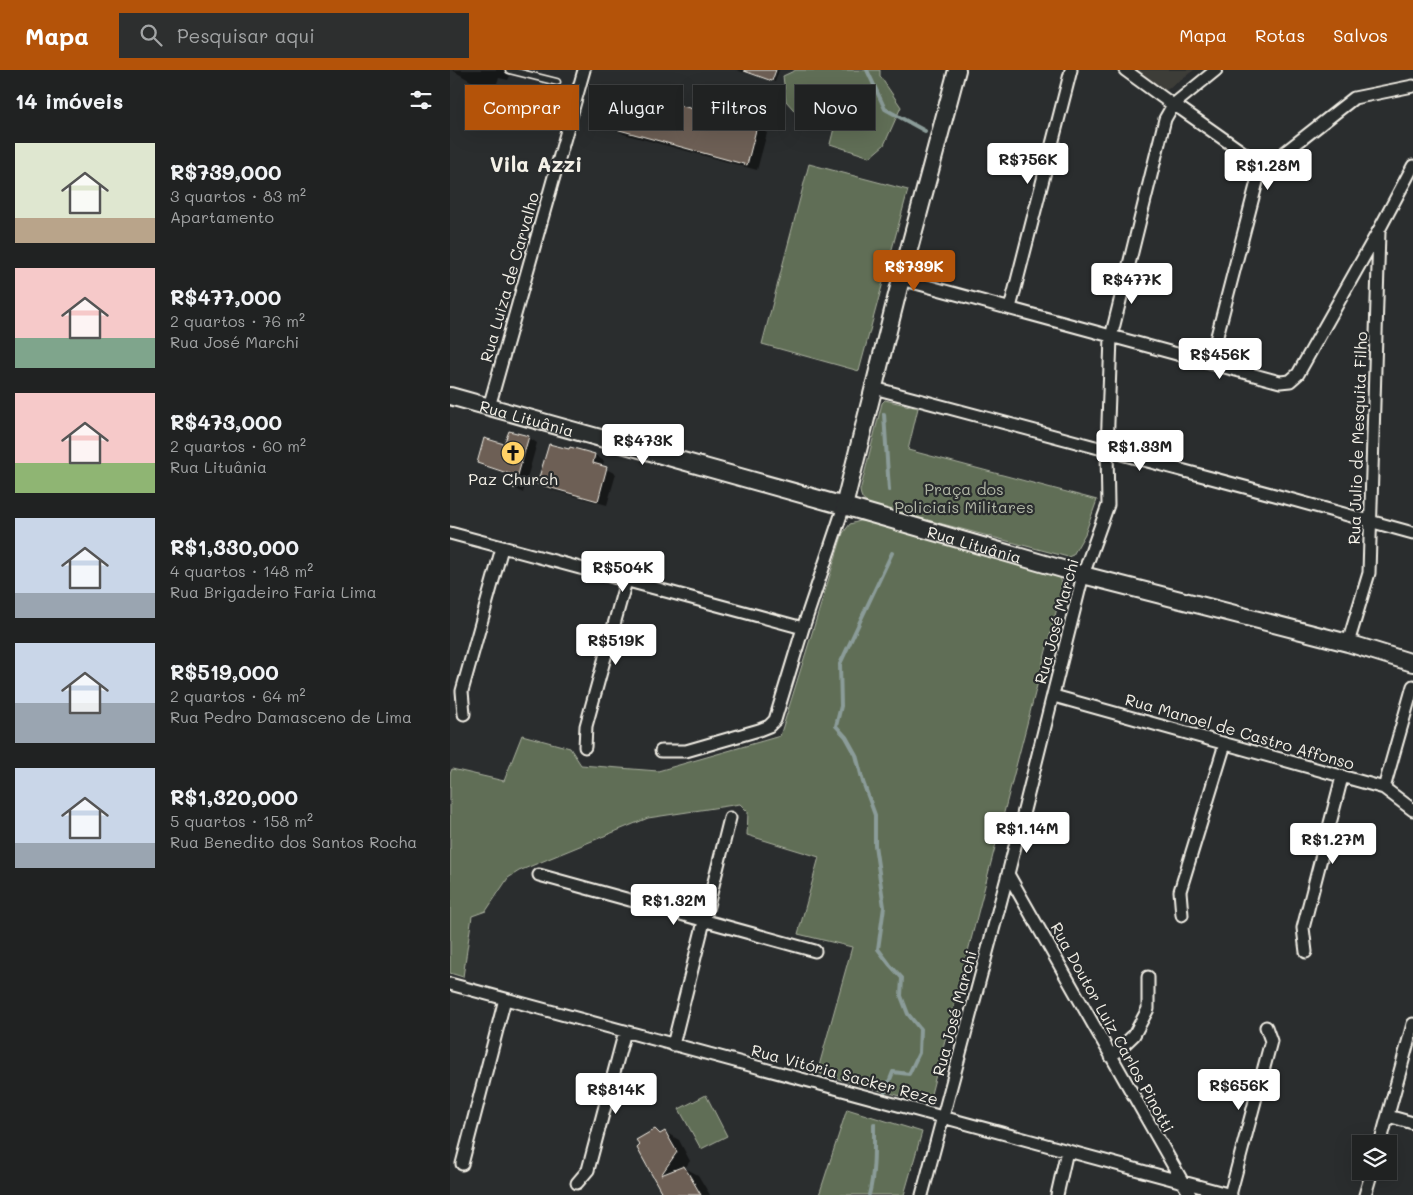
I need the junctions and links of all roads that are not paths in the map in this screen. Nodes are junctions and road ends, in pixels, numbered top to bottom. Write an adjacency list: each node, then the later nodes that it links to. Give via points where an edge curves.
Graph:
1 (510, 70): 7 (lane)
2 (584, 70): 21 (street, Rua Luiza de Carvalho)
3 (957, 70): 15 (street)
4 (1071, 70): 16 (street)
5 (1125, 70): 9 (street)
6 (1216, 70): 9 (street, Rua José Marchi)
7 (558, 82)
8 (1413, 86): 11 (street, via 1354,98)
9 (1173, 106): 11 (street); 17 (street, Rua José Marchi, via 1166,119)
10 (1413, 166): 12 (street)
11 (1265, 168): 18 (street, via 1259,174)
12 (1379, 230): 13 (street); 14 (street, Rua Julio de Mesquita Filho)
13 (1354, 274): 14 (street, via 1366,270 1374,272); 18 (street, via 1298,374 1290,381 1280,382)
14 (1378, 278): 24 (street, Rua Julio de Mesquita Filho)
15 (901, 279): 16 (street); 19 (street)
16 (1010, 308): 17 (street)
17 (1111, 337): 18 (street); 22 (street, Rua José Marchi)
18 (1210, 363)
19 (874, 388): 22 (street); 23 (street)
20 (450, 396): 21 (street, Rua Lituânia)
21 (489, 407): 23 (street, Rua Lituânia)
22 (1107, 450): 24 (street); 28 (street, Rua José Marchi, via 1108,505)
23 (844, 506): 28 (street, Rua Lituânia); 30 (street)
24 (1371, 521): 26 (street); 31 (street, Rua Julio de Mesquita Filho, via 1369,573)
25 (450, 533): 27 (street)
26 (1413, 533)
27 (502, 548): 29 (street); 35 (street, via 462,691)
28 (1083, 574): 31 (street, Rua Lituânia); 34 (street, Rua José Marchi)
29 (626, 581): 30 (street); 37 (street, via 586,726)
30 (802, 628): 38 (street, via 775,720 769,726 686,751)
31 (1348, 642): 32 (street, Rua Lituânia)
32 (1413, 663)
33 (1413, 686): 40 (street)
34 (1054, 696): 36 (street, Rua Manoel de Castro Affonso); 43 (street, Rua José Marchi)
35 (464, 714)
36 (1225, 744): 39 (street, Rua Manoel de Castro Affonso); 45 (street, via 1180,891)
37 (585, 747)
38 (661, 751)
39 (1342, 777): 40 (street, Rua Manoel de Castro Affonso); 48 (street, via 1303,928)
40 (1384, 788): 41 (street, Rua Manoel de Castro Affonso)
41 (1413, 810)
42 (730, 818): 46 (street)
43 (1008, 874): 56 (street, Rua Doutor Luiz Carlos Pinotti); 58 (street, Rua José Marchi)
44 (539, 876): 46 (street)
45 (1182, 915)
46 (704, 920): 47 (street); 55 (street)
47 (815, 951)
48 (1306, 952)
49 (1148, 977): 56 (street, via 1148,1009 1134,1035)
50 (450, 984): 51 (street, Rua Vitória Sacker Reze)
51 (505, 999): 54 (street, Rua Vitória Sacker Reze); 62 (street)
52 (1413, 1024): 57 (street)
53 (1266, 1026): 69 (street, via 1271,1041)
54 (625, 1031): 55 (street, Rua Vitória Sacker Reze); 65 (street, via 588,1170)
55 (673, 1045): 58 (street, Rua Vitória Sacker Reze)
56 (1111, 1057): 64 (street, Rua Doutor Luiz Carlos Pinotti)
57 (1388, 1116): 59 (street); 60 (street)
58 (943, 1117): 61 (street, Rua Vitória Sacker Reze); 66 (street, Rua José Marchi)
59 (1413, 1123)
60 (1383, 1135)
61 (1067, 1151): 64 (street, Rua Vitória Sacker Reze); 67 (street)
62 (462, 1164)
63 (1369, 1180): 70 (street)
64 (1182, 1182): 68 (street, Rua Doutor Luiz Carlos Pinotti); 69 (street, Rua Vitória Sacker Reze)
65 (577, 1183)
66 (922, 1195)
67 (1057, 1195)
68 (1190, 1195)
69 (1230, 1195)
70 (1365, 1195)

